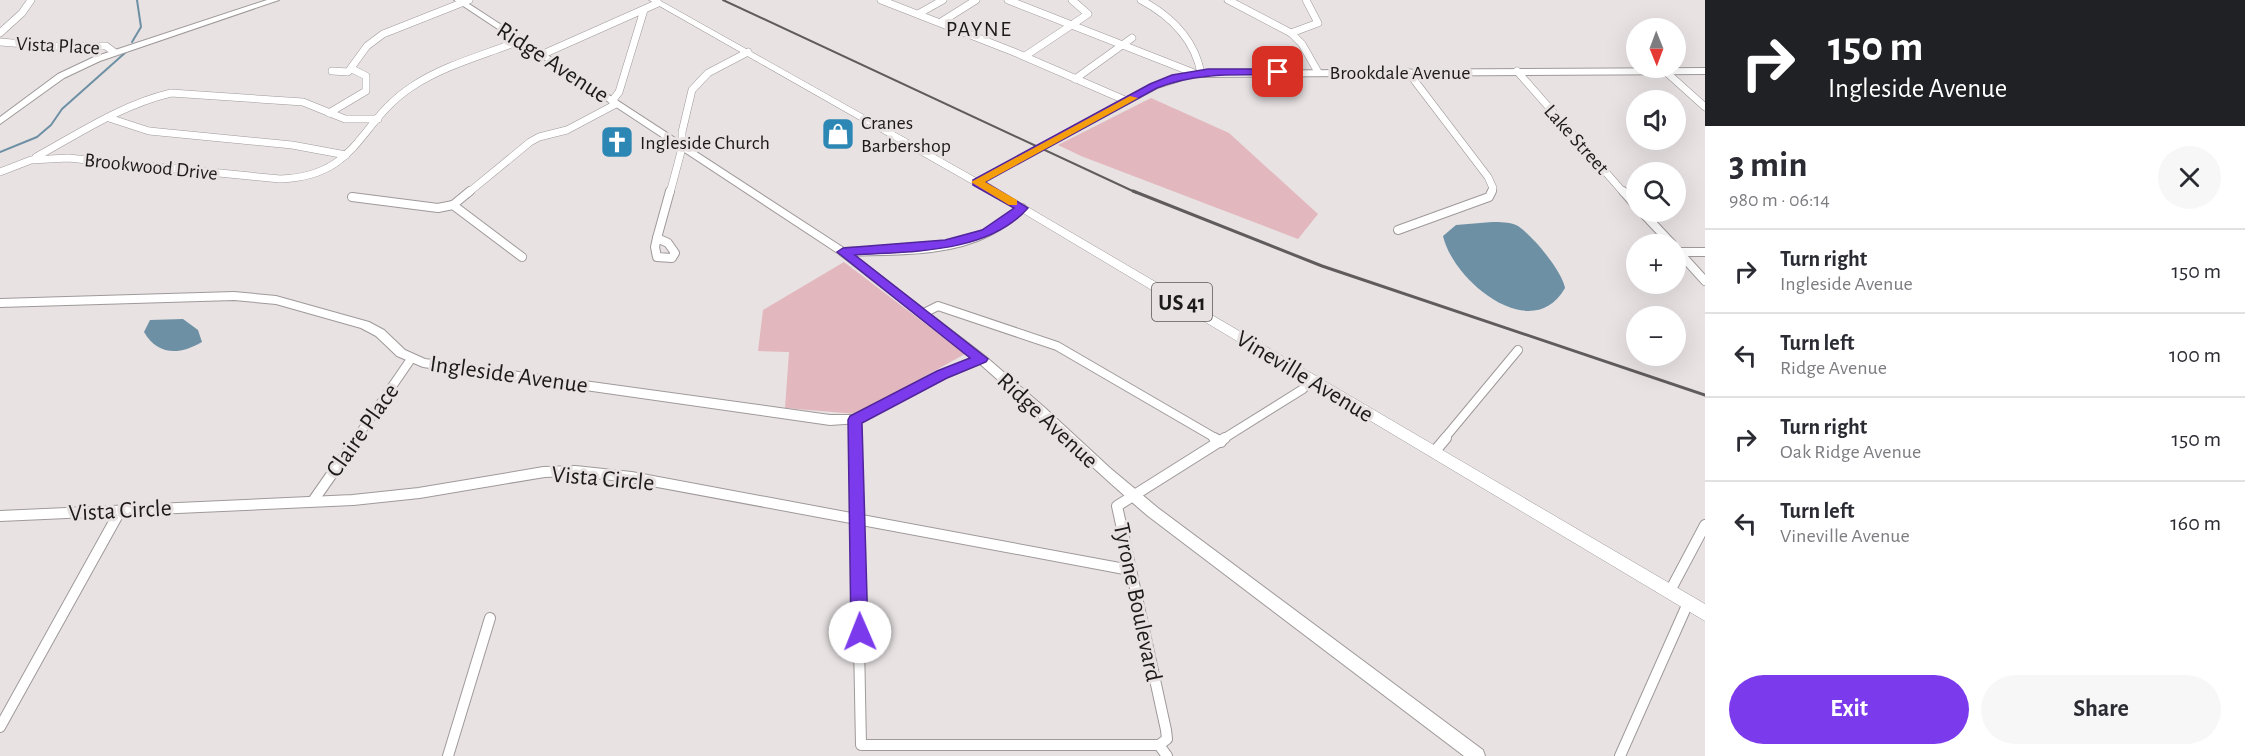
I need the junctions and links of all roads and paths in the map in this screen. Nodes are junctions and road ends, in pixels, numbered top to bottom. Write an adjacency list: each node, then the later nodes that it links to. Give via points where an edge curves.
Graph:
1 (31, 0): 21 (street)
2 (275, 0): 27 (street)
3 (881, 0): 15 (street)
4 (901, 0): 15 (street)
5 (943, 0): 18 (street)
6 (976, 0): 19 (street)
7 (1008, 0): 20 (street)
8 (1072, 0): 17 (street)
9 (1082, 0): 17 (street)
10 (1141, 0): 39 (street, via 1162,10 1178,27 1198,56)
11 (1228, 0): 22 (street)
12 (1306, 0): 22 (street, via 1318,23)
13 (463, 1): 24 (street, Ridge Avenue); 31 (street, via 383,34 367,46)
14 (655, 1): 16 (street); 28 (main road, Vineville Avenue / US 41)
15 (893, 5): 18 (street)
16 (644, 10): 29 (street); 43 (street)
17 (1088, 12): 20 (street)
18 (918, 14): 19 (street)
19 (940, 22): 30 (street)
20 (1072, 24): 26 (street); 30 (street)
21 (0, 33)
22 (1292, 33): 37 (street)
23 (1132, 38): 26 (street)
24 (519, 41): 29 (street, Ridge Avenue); 47 (street, via 413,86)
25 (0, 42): 27 (street, Vista Place, via 106,46)
26 (1123, 44): 39 (street); 40 (street)
27 (114, 52): 48 (street, via 61,76)
28 (748, 52): 49 (street, via 708,73 692,90); 53 (main road, Vineville Avenue / US 41)
29 (541, 55): 43 (street, Ridge Avenue)
30 (1025, 56): 40 (street)
31 (352, 69): 32 (street); 45 (street, via 366,76 366,91)
32 (332, 71)
33 (1517, 71): 34 (street, Brookdale Avenue); 38 (street, Brookdale Avenue); 54 (street, Lake Street)
34 (1626, 71)
35 (1686, 71): 36 (street, Brookdale Avenue)
36 (1705, 71)
37 (1318, 72): 38 (street, Brookdale Avenue); 39 (street, Brookdale Avenue)
38 (1408, 72): 59 (street, via 1493,188 1489,197)
39 (1197, 73): 42 (street, Brookdale Avenue, via 1164,82)
40 (1075, 78): 42 (street)
41 (1673, 78): 44 (street)
42 (1127, 101): 53 (street, Brookdale Avenue)
43 (614, 102): 49 (street, Ridge Avenue); 56 (street, via 567,130 530,142)
44 (1705, 107)
45 (329, 113): 46 (street, via 303,102 171,93 142,100); 47 (street, via 345,119)
46 (109, 118): 50 (street, via 149,131 292,145); 51 (street)
47 (378, 118): 50 (street)
48 (0, 121)
49 (682, 148): 61 (street); 63 (street, Ridge Avenue)
50 (346, 155): 51 (street, Brookwood Drive, via 328,171 304,179 68,158)
51 (31, 160): 52 (street, Brookwood Drive)
52 (0, 172)
53 (977, 182): 57 (main road, Vineville Avenue / US 41)
54 (1626, 195)
55 (352, 197): 56 (street, via 438,208)
56 (453, 205): 65 (street)
57 (1022, 208): 63 (street, via 986,233 962,241); 73 (main road, Vineville Avenue / US 41)
58 (1651, 222): 60 (street)
59 (1398, 230)
60 (1662, 234)
61 (657, 238)
62 (1686, 251): 64 (street)
63 (843, 252): 69 (street, Ridge Avenue)
64 (1705, 252)
65 (522, 257)
66 (1686, 261): 67 (street)
67 (1705, 281)
68 (0, 303): 72 (street, Ingleside Avenue, via 234,296 276,300 365,325)
69 (922, 314): 71 (street, Ridge Avenue); 75 (street, via 938,306 1057,346)
70 (1518, 350): 76 (street)
71 (981, 359): 74 (street, Ingleside Avenue); 77 (street, Ridge Avenue)
72 (411, 360): 74 (street, Ingleside Avenue, via 830,420); 78 (street, Claire Place)
73 (1312, 380): 75 (street, Tyrone Boulevard); 76 (main road, Vineville Avenue / US 41)
74 (855, 420): 81 (street)
75 (1221, 442): 77 (street, Tyrone Boulevard)
76 (1434, 452): 84 (main road, Vineville Avenue / US 41)
77 (1135, 497): 83 (street, Tyrone Boulevard, via 1117,506); 92 (street, Ridge Avenue)
78 (313, 501): 79 (street, Vista Circle); 81 (street, Vista Circle, via 382,498 522,474 575,471 631,477)
79 (120, 511): 80 (street, Vista Circle); 88 (street)
80 (0, 516)
81 (858, 519): 83 (street, Vista Circle); 89 (street, via 861,745)
82 (1705, 525): 84 (street)
83 (1130, 570): 89 (street, Tyrone Boulevard, via 1166,730 1167,739)
84 (1670, 591): 85 (main road, Vineville Avenue / US 41)
85 (1688, 603): 86 (main road, Vineville Avenue / US 41); 93 (street)
86 (1705, 613)
87 (490, 618): 90 (street)
88 (0, 727)
89 (1159, 745): 91 (street)
90 (448, 756)
91 (1167, 756)
92 (1477, 756)
93 (1620, 756)

